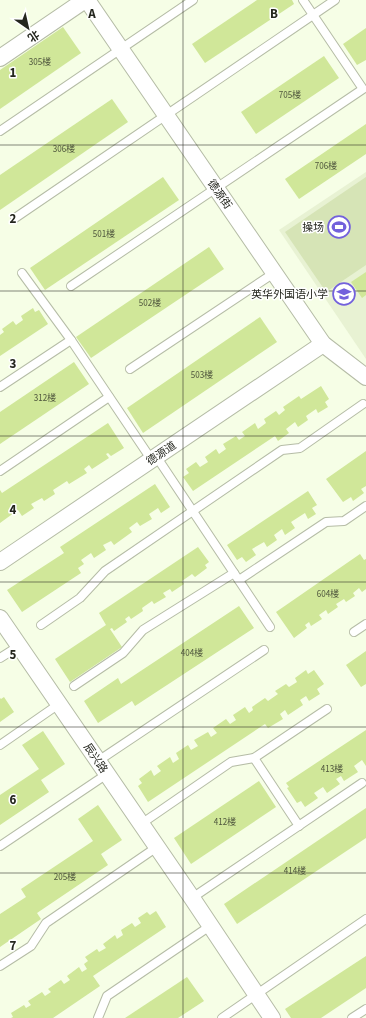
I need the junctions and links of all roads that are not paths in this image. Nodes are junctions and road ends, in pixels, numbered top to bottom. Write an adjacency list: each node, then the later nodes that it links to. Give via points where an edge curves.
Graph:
1 (86, 0): 6 (street, 德源街); 7 (street)
2 (193, 0): 6 (lane)
3 (303, 0): 5 (lane)
4 (335, 0): 5 (lane)
5 (313, 15): 8 (lane); 9 (lane)
6 (120, 48): 9 (street, 德源街); 10 (lane)
7 (0, 58)
8 (364, 88): 11 (lane)
9 (166, 115): 11 (street, 德源街); 12 (lane)
10 (0, 130)
11 (215, 187): 14 (street, 德源街); 15 (lane)
12 (15, 218)
13 (22, 273): 16 (lane)
14 (274, 273): 17 (street, 德源街); 18 (lane)
15 (71, 286)
16 (71, 340): 20 (lane); 21 (lane)
17 (323, 344): 19 (street, 德源街); 23 (street, 德源道)
18 (130, 369)
19 (366, 377)
20 (0, 387)
21 (109, 397): 23 (lane); 24 (lane)
22 (363, 404): 26 (lane, via 300,448 282,450)
23 (154, 458): 26 (lane); 27 (street, 德源道)
24 (0, 471)
25 (366, 506): 29 (lane, via 344,521 326,522)
26 (194, 511): 28 (lane); 32 (lane, via 105,571 80,598)
27 (0, 562)
28 (234, 573): 29 (lane); 38 (lane, via 143,630 123,653)
29 (239, 580): 33 (lane)
30 (0, 618): 35 (street, 辰兴路)
31 (366, 624): 34 (lane)
32 (41, 625)
33 (270, 627)
34 (354, 632)
35 (19, 646): 37 (lane); 39 (street, 辰兴路)
36 (264, 650): 43 (lane)
37 (0, 658)
38 (74, 686)
39 (59, 704): 41 (lane); 43 (street, 辰兴路)
40 (327, 709): 42 (lane)
41 (0, 745)
42 (254, 758): 46 (lane, via 231,762); 47 (lane)
43 (98, 761): 44 (street, 辰兴路)
44 (107, 774): 46 (street, 辰兴路); 48 (lane)
45 (362, 783): 47 (lane)
46 (141, 824): 49 (street, 辰兴路)
47 (299, 826): 50 (lane)
48 (0, 846)
49 (157, 847): 50 (street, 辰兴路); 53 (lane, via 46,922 31,946)
50 (192, 898): 52 (street, 辰兴路)
51 (366, 919): 54 (lane)
52 (210, 926): 54 (street, 辰兴路); 56 (lane, via 107,996)
53 (0, 966)
54 (257, 994): 57 (lane); 58 (street, 辰兴路)
55 (366, 1009): 59 (lane)
56 (98, 1018)
57 (222, 1018)
58 (272, 1018)
59 (352, 1018)

